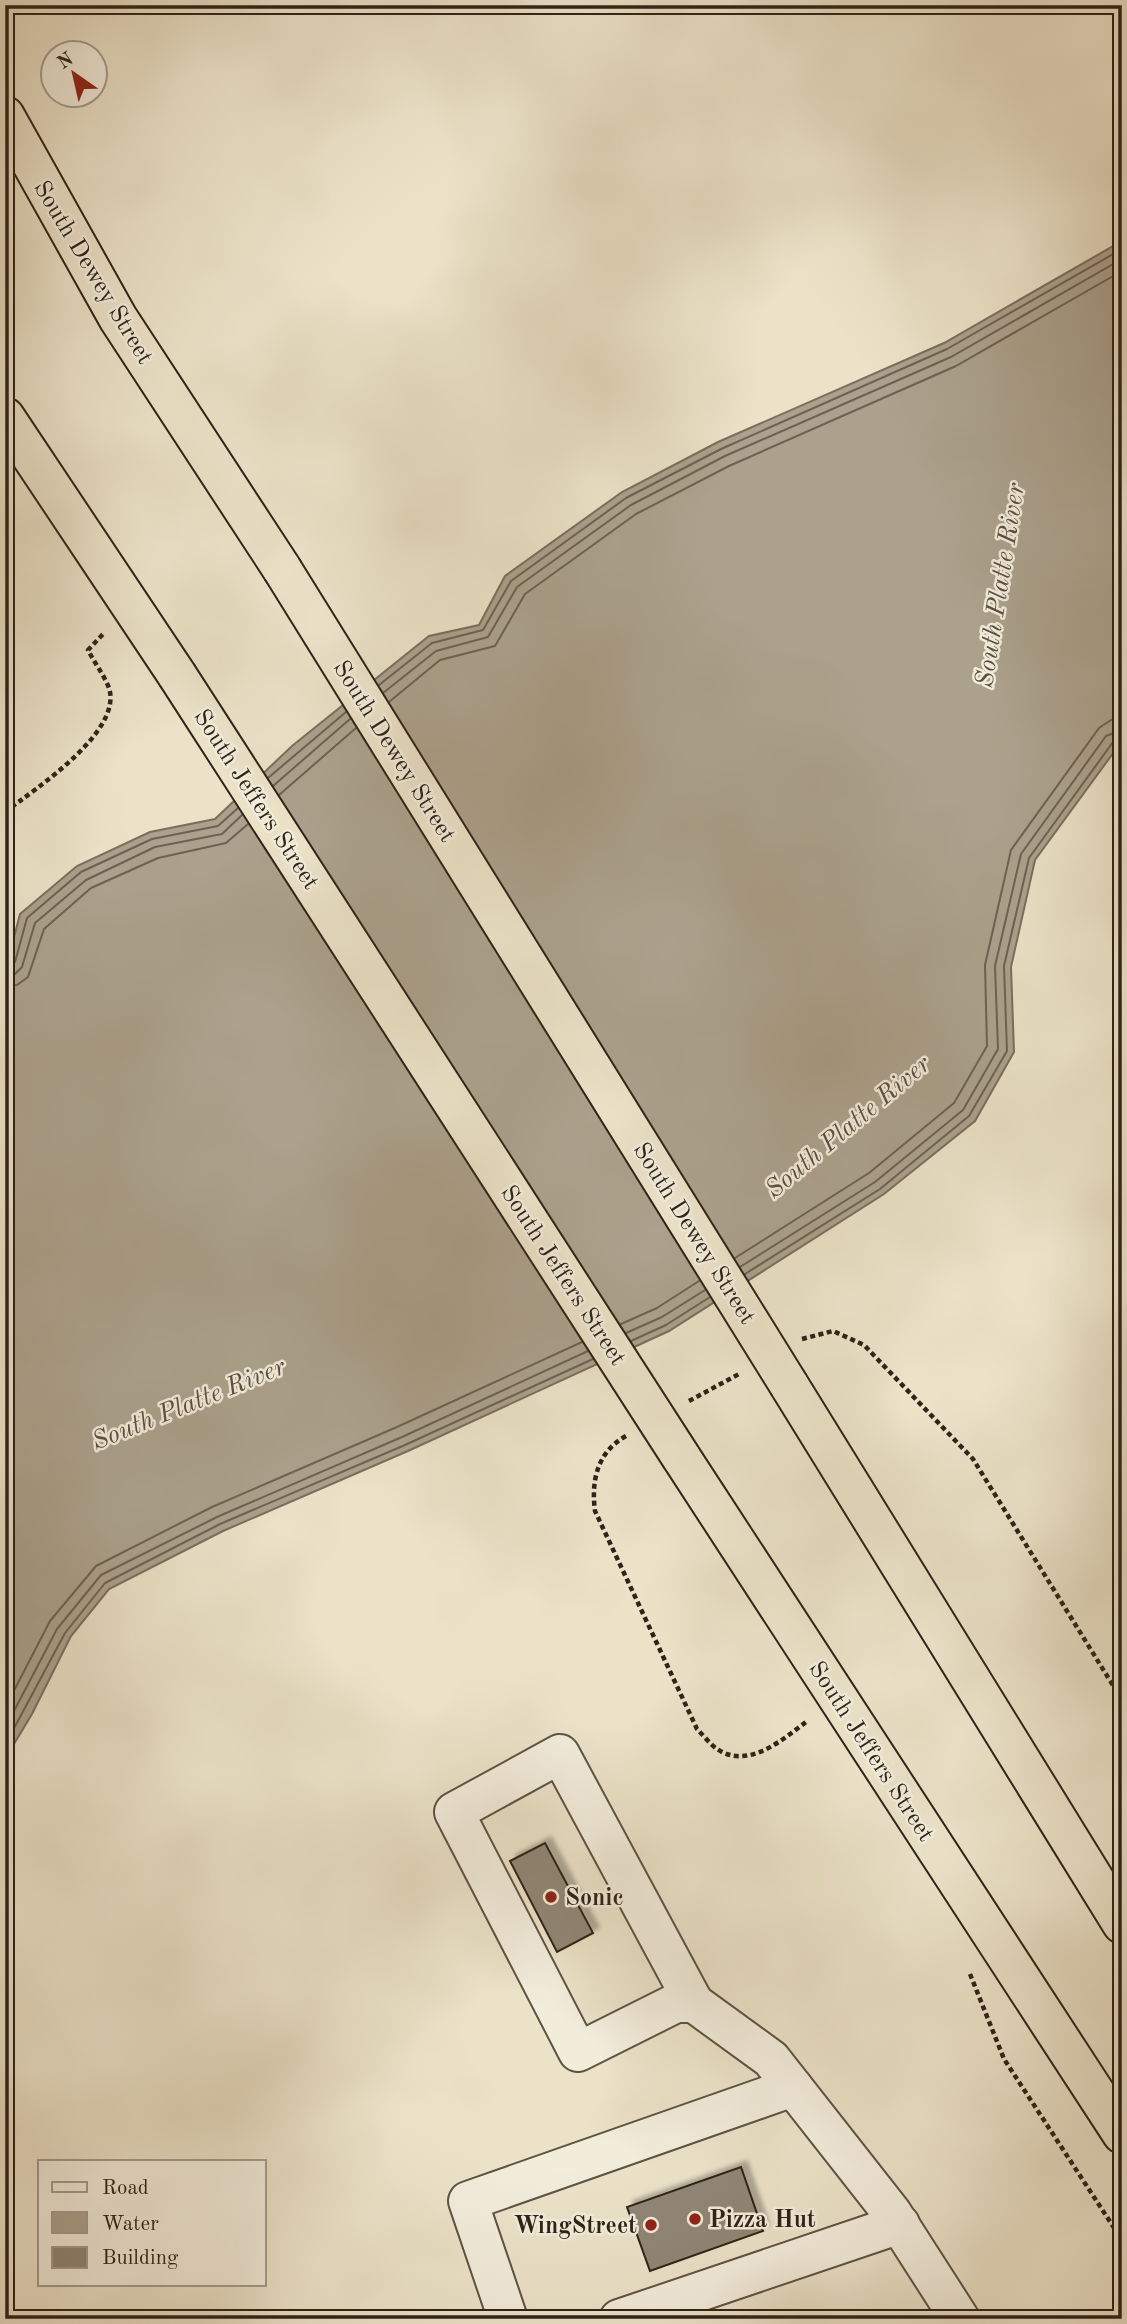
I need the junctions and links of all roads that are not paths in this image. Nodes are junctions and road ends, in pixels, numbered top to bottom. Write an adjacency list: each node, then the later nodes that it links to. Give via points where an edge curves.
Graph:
1 (5, 116): 3 (highway, South Dewey Street, bridge, via 118,318 282,569)
2 (5, 418): 6 (highway, South Jeffers Street, bridge, via 177,675)
3 (1122, 1924)
4 (694, 2003): 4 (lane, via 560,1754 454,1812 578,2052 676,2003); 5 (lane, via 771,2059)
5 (793, 2087): 7 (lane); 8 (lane, via 468,2201)
6 (1122, 2134)
7 (900, 2224): 9 (lane); 10 (lane)
8 (508, 2319)
9 (620, 2319)
10 (960, 2319)

